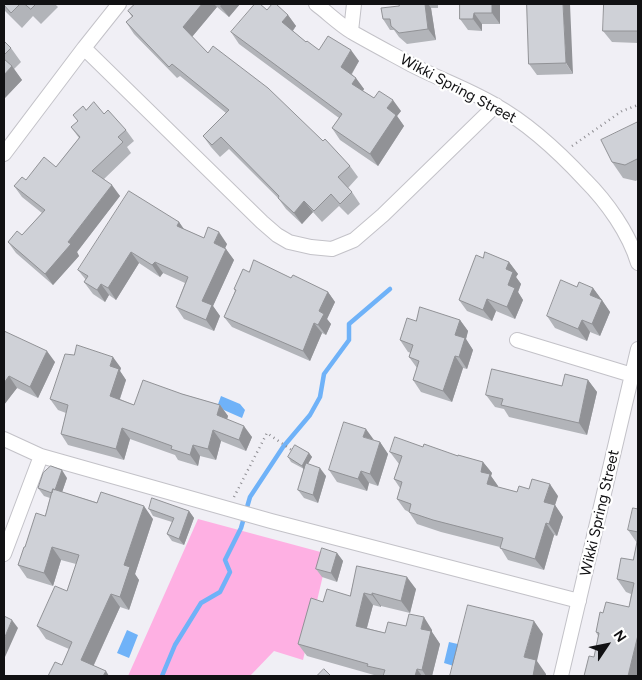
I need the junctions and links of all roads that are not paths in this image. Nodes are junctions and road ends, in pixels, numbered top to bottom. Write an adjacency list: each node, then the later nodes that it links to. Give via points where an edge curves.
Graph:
1 (119, 4): 5 (street)
2 (316, 4): 4 (street, Wikki Spring Street)
3 (354, 4): 4 (street)
4 (350, 31): 6 (street, Wikki Spring Street)
5 (84, 48): 6 (street, via 262,222 289,242 311,247 332,249 354,240); 7 (street)
6 (496, 105): 8 (street, Wikki Spring Street, via 561,154 600,195)
7 (4, 154)
8 (638, 263)
9 (517, 340): 11 (street)
10 (638, 349): 11 (street, Wikki Spring Street)
11 (632, 375): 15 (street, Wikki Spring Street)
12 (4, 439): 13 (street)
13 (41, 456): 14 (street); 15 (street, via 271,521)
14 (4, 554)
15 (579, 600): 16 (street, Wikki Spring Street)
16 (561, 676)

